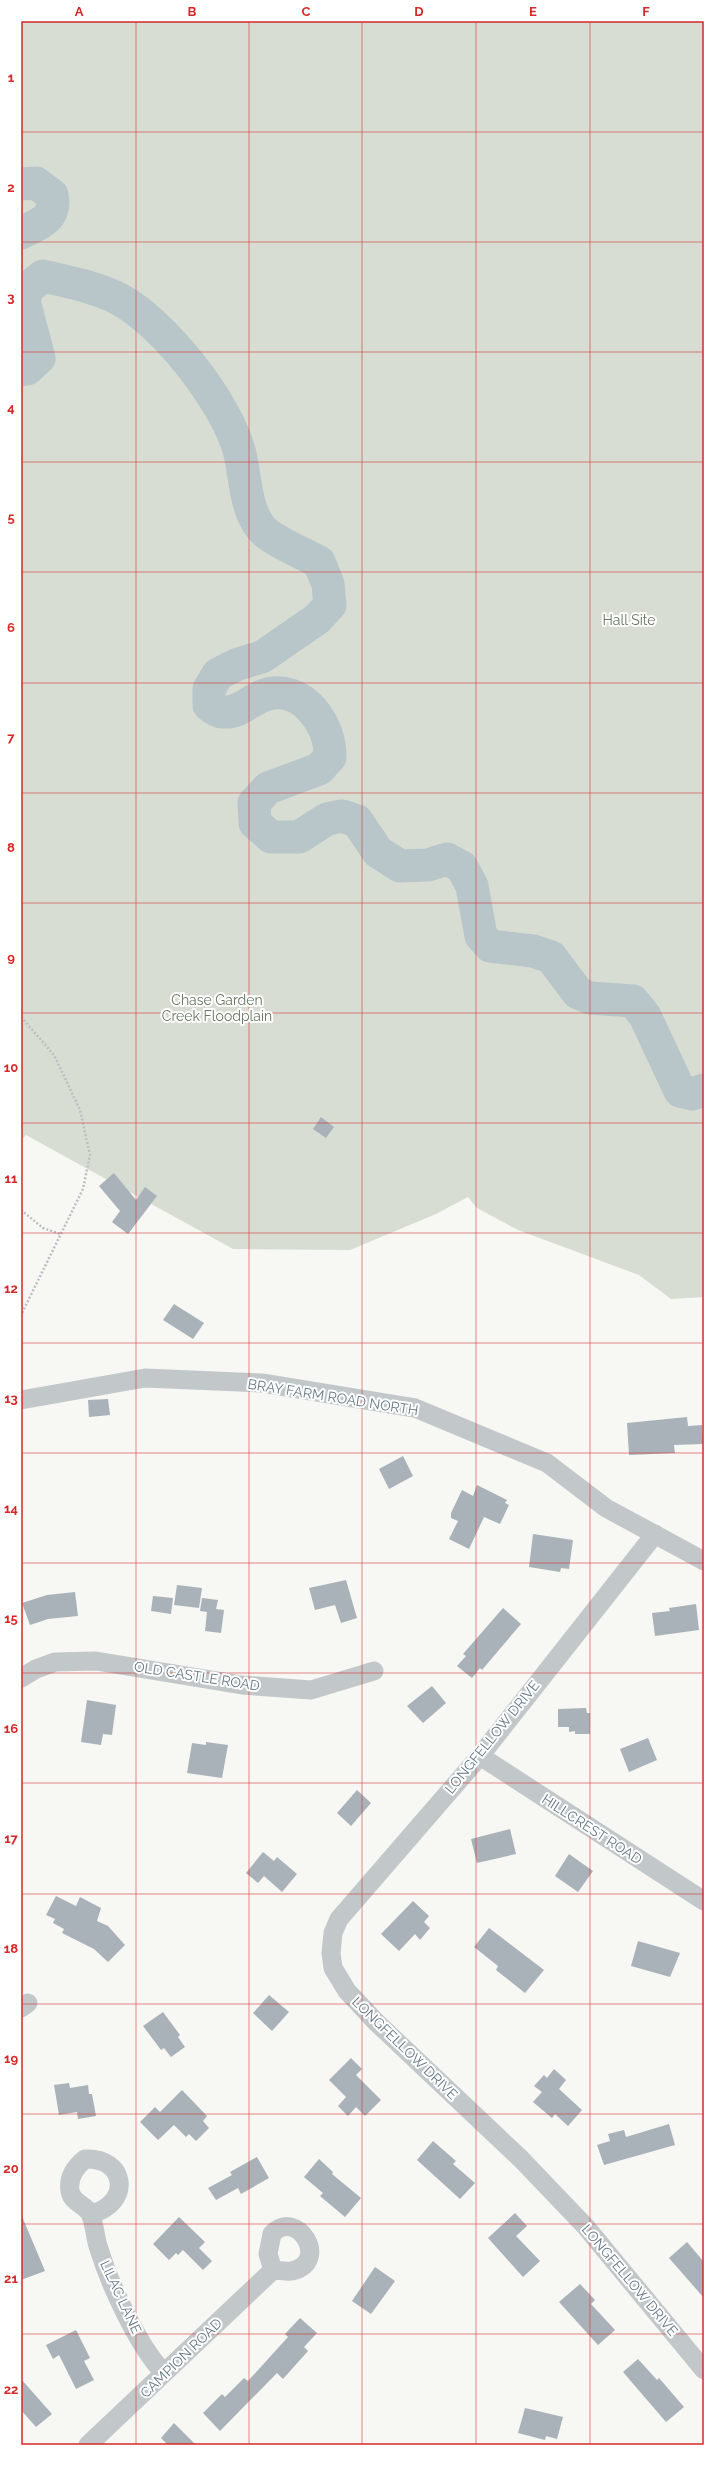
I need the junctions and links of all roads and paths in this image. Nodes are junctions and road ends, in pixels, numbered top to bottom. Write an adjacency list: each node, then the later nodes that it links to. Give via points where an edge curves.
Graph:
1 (21, 1017): 3 (path, via 54,1055 80,1110 90,1155 83,1189)
2 (21, 1210): 3 (path, via 43,1228)
3 (60, 1234): 4 (path)
4 (21, 1315)
5 (21, 1400): 6 (street, BRAY FARM ROAD NORTH, via 146,1378 262,1383 415,1408 546,1463 606,1508)
6 (655, 1534): 7 (street, BRAY FARM ROAD NORTH); 10 (street, LONGFELLOW DRIVE)
7 (704, 1561)
8 (374, 1672): 9 (street, OLD CASTLE ROAD, via 312,1690 242,1684 96,1661 55,1662)
9 (21, 1678)
10 (480, 1756): 11 (street, HILLCREST ROAD); 14 (street, LONGFELLOW DRIVE, via 339,1919 331,1942 333,1968 356,2002 520,2159 586,2227)
11 (704, 1901)
12 (91, 2214): 15 (street, LILAC LANE, via 99,2249 121,2302 152,2360)
13 (273, 2270): 15 (street, CAMPION ROAD)
14 (704, 2370)
15 (164, 2373): 16 (street, CAMPION ROAD)
16 (88, 2445)

